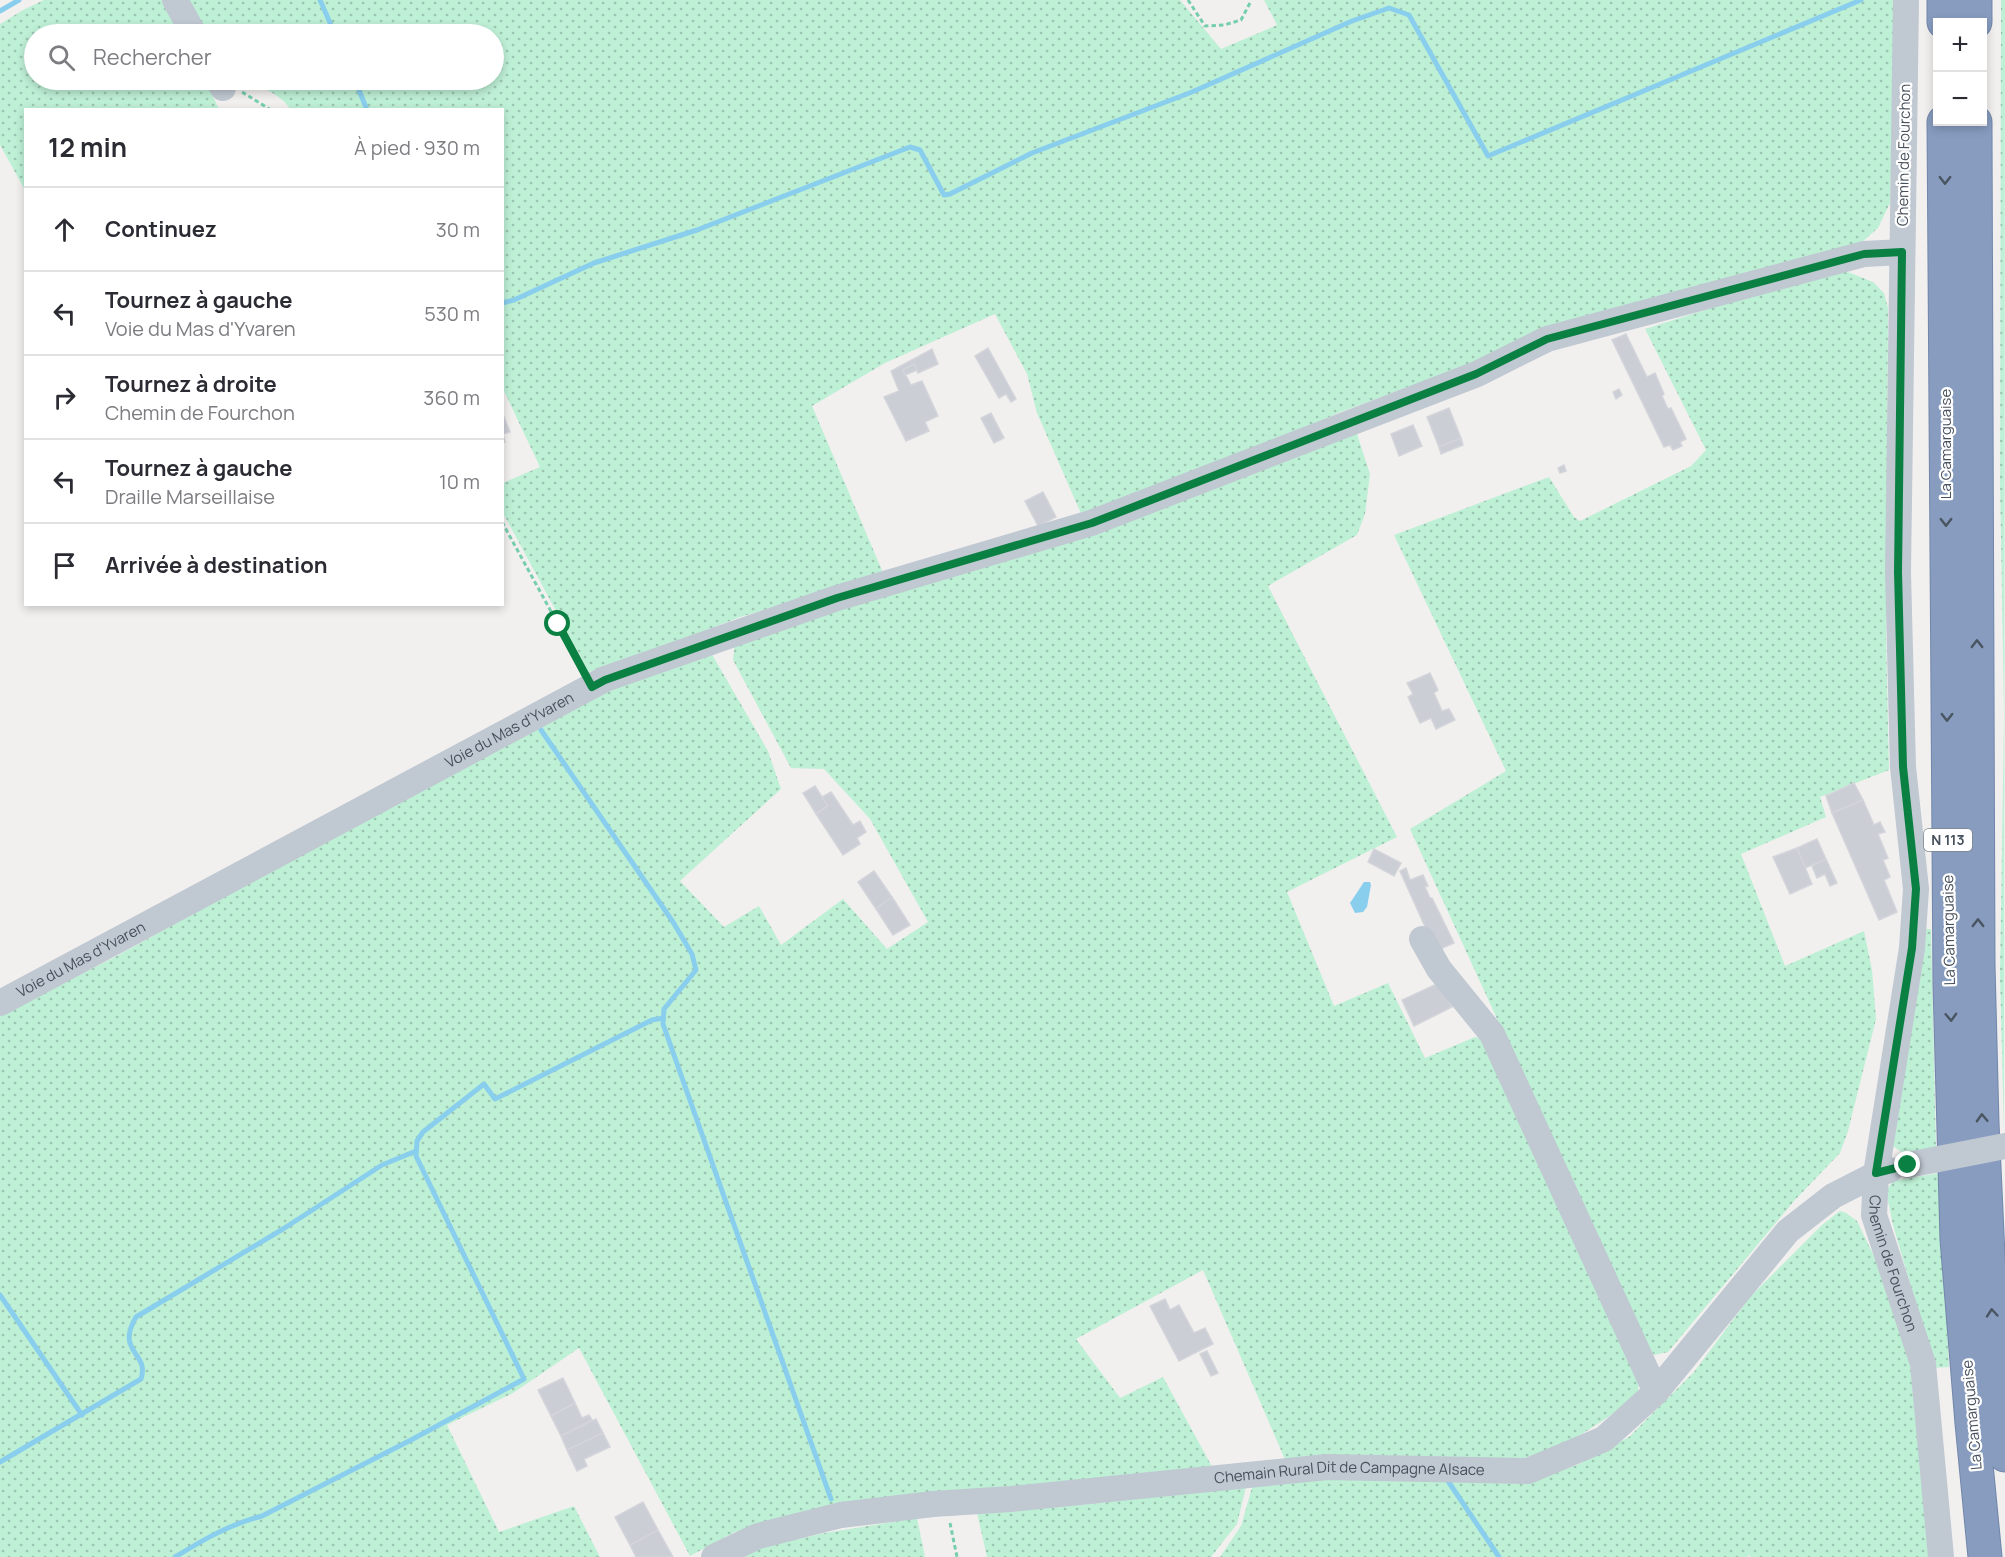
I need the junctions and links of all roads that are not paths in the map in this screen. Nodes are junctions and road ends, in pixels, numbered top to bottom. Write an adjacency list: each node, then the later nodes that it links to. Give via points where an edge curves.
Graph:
1 (175, 0): 7 (street)
2 (1906, 0): 10 (street, Chemin de Fourchon)
3 (1944, 0): 5 (highway)
4 (1975, 0): 6 (highway)
5 (1944, 18)
6 (1975, 18)
7 (188, 24)
8 (1944, 126): 19 (highway, La Camarguaise / N 113, one-way to 19, via 1948,826 1957,1239)
9 (1975, 126): 16 (highway, La Camarguaise / N 113, one-way to 9, via 1990,1299 1978,964)
10 (1902, 252): 12 (street, Voie du Mas d'Yvaren, via 1864,254 1547,339 1476,374 1092,523 837,598 605,680); 14 (street, Chemin de Fourchon, via 1898,572 1903,767 1916,889 1912,948)
11 (1422, 939): 15 (street, via 1439,969 1492,1034)
12 (0, 1003)
13 (2005, 1146): 14 (street, Chemain Rural Dit de Campagne Alsace, bridge)
14 (1876, 1173): 15 (street, Chemain Rural Dit de Campagne Alsace, via 1833,1196 1788,1231); 18 (street, Chemin de Fourchon, via 1874,1215 1923,1364)
15 (1656, 1392): 17 (street, Chemain Rural Dit de Campagne Alsace, via 1604,1439 1528,1471 1327,1467 946,1503 841,1515 758,1536)
16 (2005, 1455)
17 (714, 1557)
18 (1941, 1557)
19 (1985, 1557)

